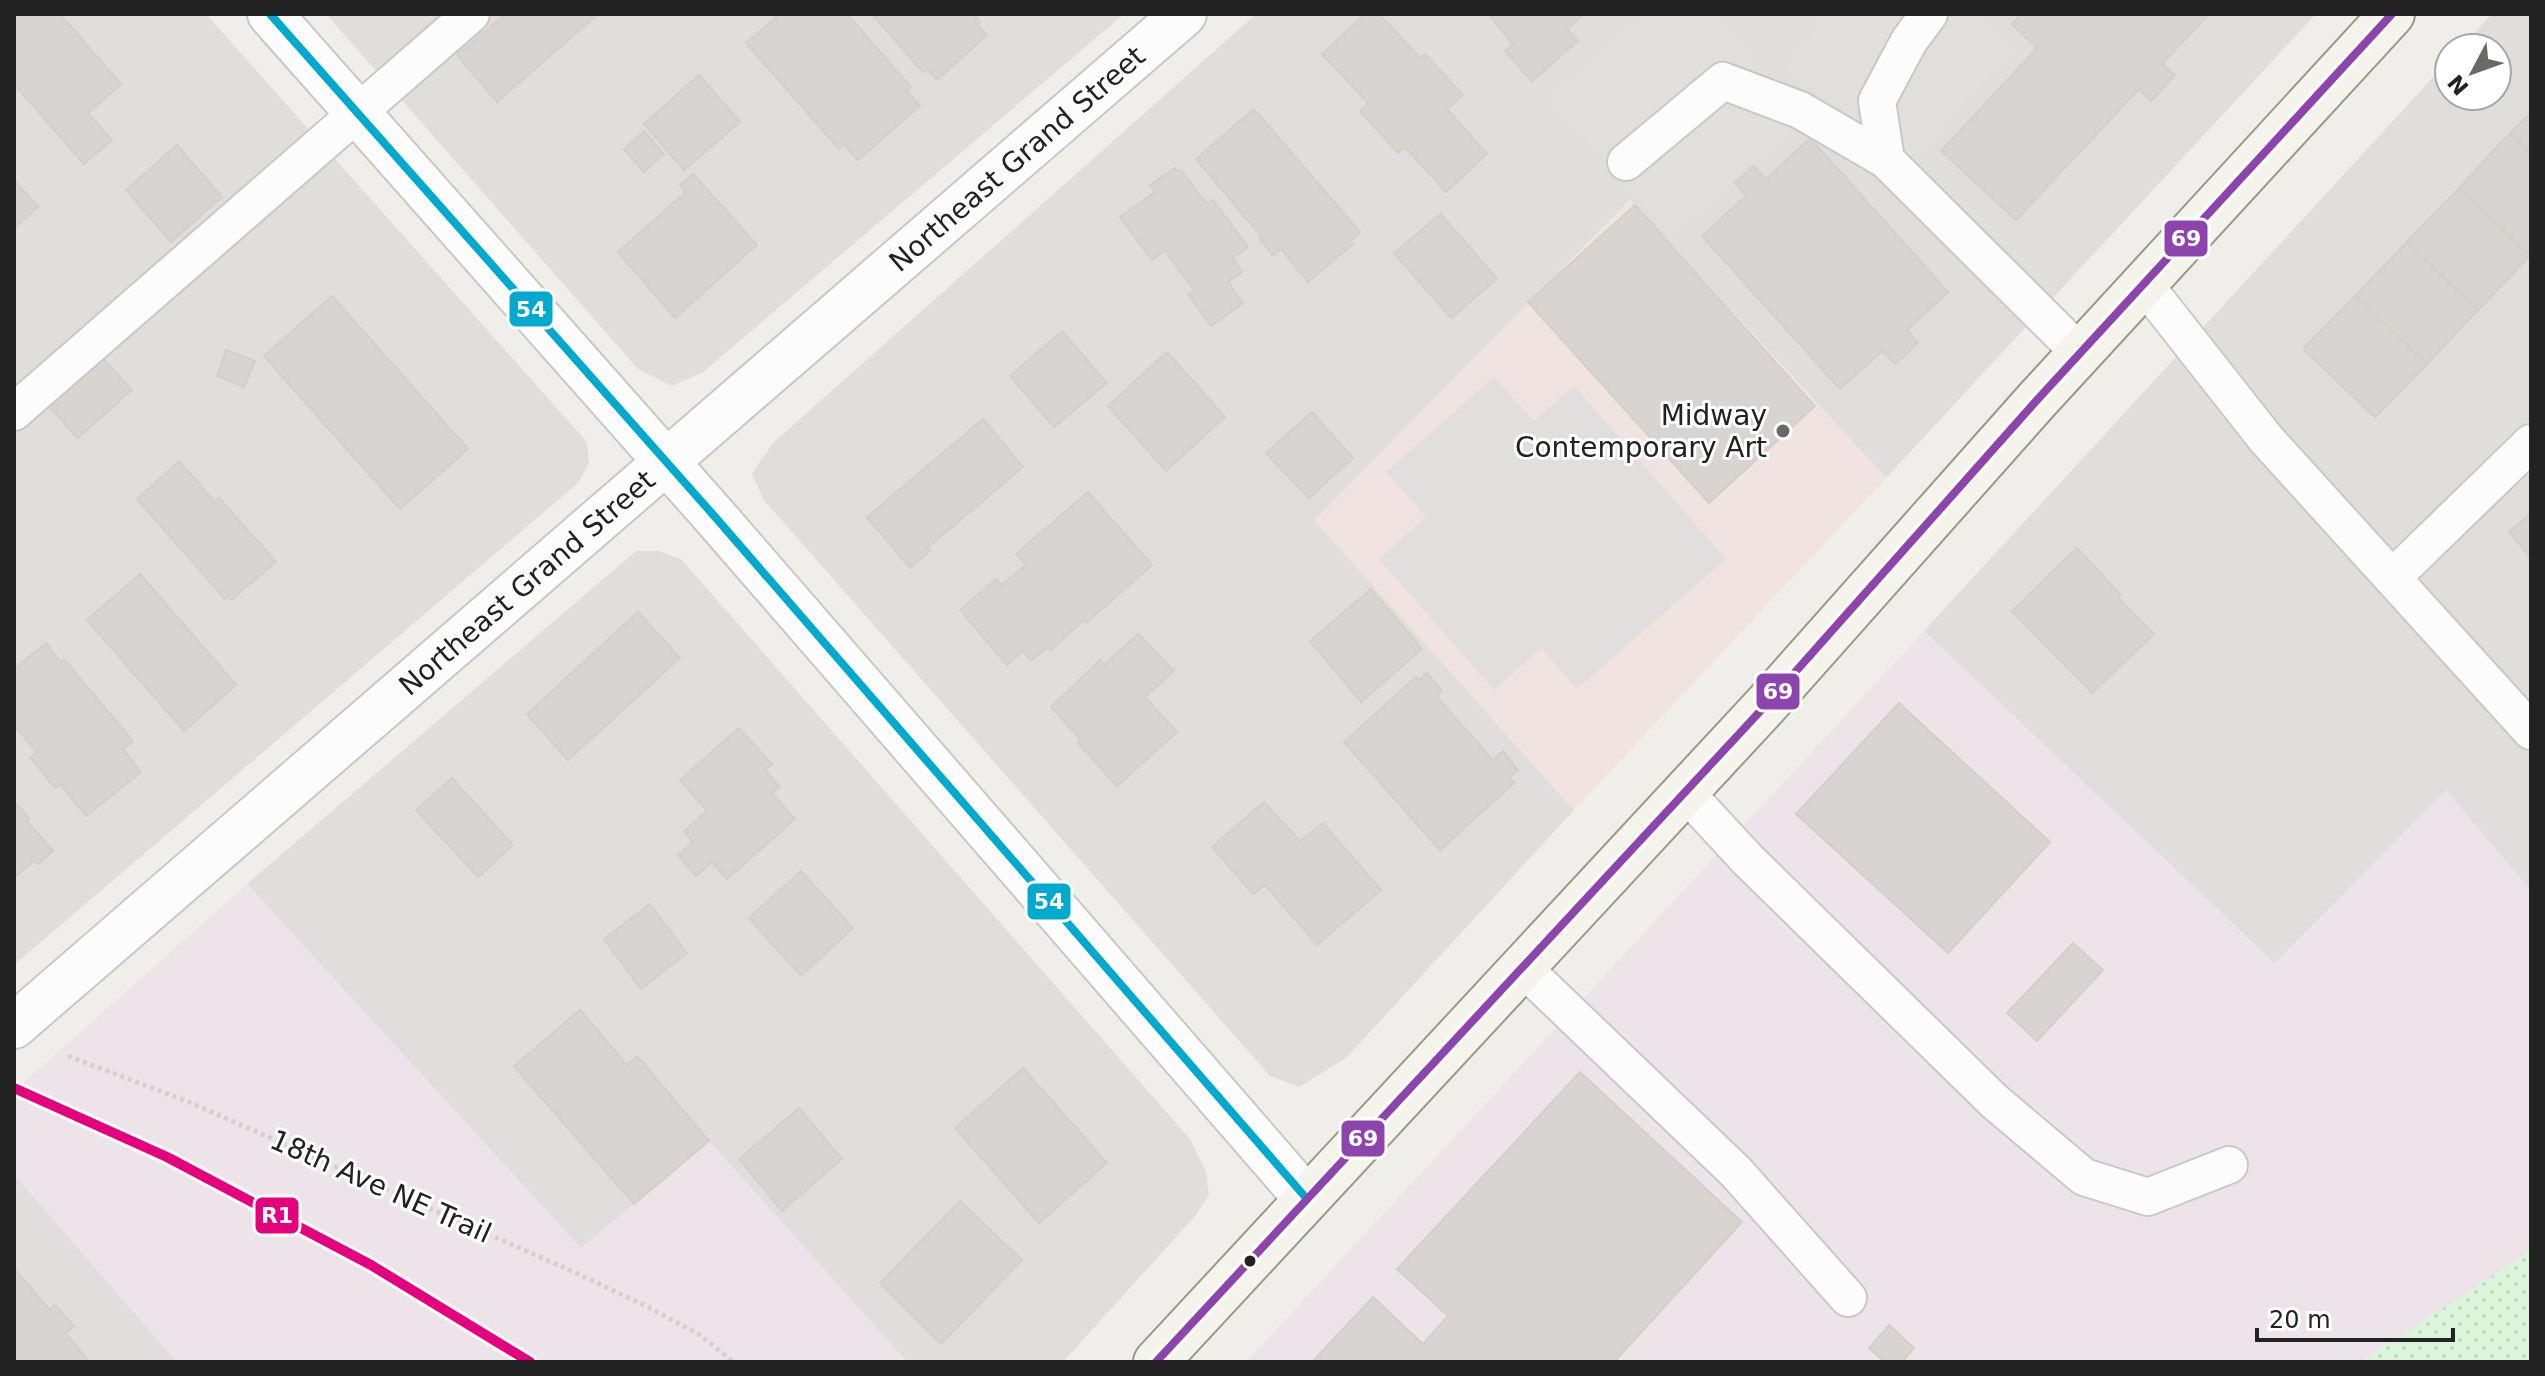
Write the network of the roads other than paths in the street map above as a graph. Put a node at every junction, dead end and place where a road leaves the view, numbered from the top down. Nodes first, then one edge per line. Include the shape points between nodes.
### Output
1 (270, 14) edge
2 (471, 14) edge
3 (1184, 14) edge
4 (1929, 14) edge
5 (2392, 14) edge
6 (357, 114) junction
7 (1886, 160) junction
8 (1626, 162) dead end
9 (2144, 284) junction
10 (2080, 353) junction
11 (14, 412) edge
12 (2531, 443) edge
13 (666, 462) junction
14 (2392, 578) junction
15 (2531, 731) edge
16 (1685, 792) junction
17 (1521, 966) junction
18 (14, 1026) edge
19 (2229, 1165) dead end
20 (1307, 1199) junction
21 (1848, 1298) dead end
22 (1156, 1362) edge

1 - 6 street
2 - 6 lane
3 - 13 street, Northeast Grand Street
4 - 7 lane via 1877,101
5 - 9 street
6 - 11 lane
6 - 13 street
7 - 8 lane via 1800,110 1723,81
7 - 10 lane
9 - 10 street
9 - 14 lane via 2266,439
10 - 16 street
12 - 14 lane
13 - 18 street, Northeast Grand Street
13 - 20 street
14 - 15 lane
16 - 17 street
16 - 19 lane via 1983,1091 2084,1177 2148,1197
17 - 20 street
17 - 21 lane via 1736,1172
20 - 22 street

